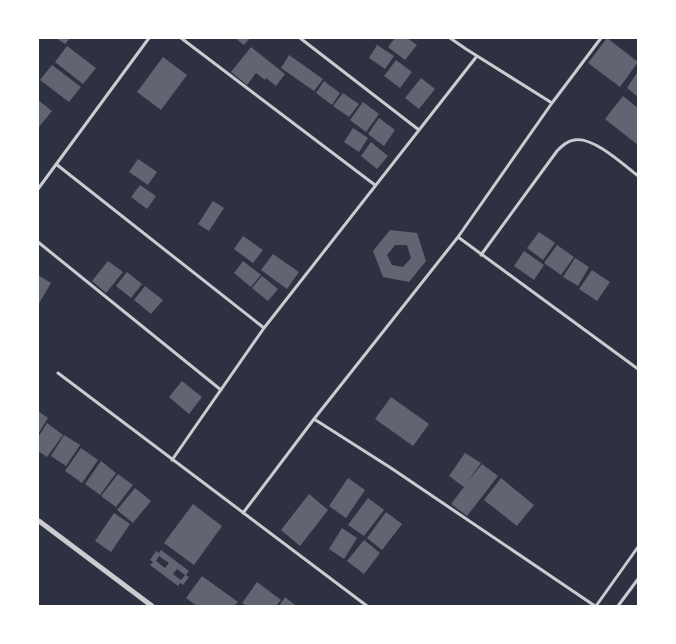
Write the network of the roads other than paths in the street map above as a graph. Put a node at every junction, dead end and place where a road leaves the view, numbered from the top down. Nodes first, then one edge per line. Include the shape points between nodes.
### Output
1 (149, 38) edge
2 (181, 38) edge
3 (300, 38) edge
4 (450, 38) edge
5 (601, 38) edge
6 (477, 56) junction
7 (552, 103) junction
8 (419, 130) junction
9 (56, 164) junction
10 (638, 176) edge
11 (375, 185) junction
12 (38, 189) edge
13 (458, 237) junction
14 (38, 242) edge
15 (481, 254) junction
16 (264, 328) junction
17 (638, 369) edge
18 (58, 373) dead end
19 (221, 390) junction
20 (314, 419) junction
21 (172, 460) junction
22 (243, 513) junction
23 (39, 521) dead end
24 (638, 546) edge
25 (638, 579) edge
26 (152, 606) edge
27 (367, 606) edge
28 (595, 606) edge
29 (618, 606) edge

1 - 9 lane
2 - 11 lane
3 - 8 lane
4 - 6 lane
5 - 7 lane
6 - 7 lane
6 - 8 lane
7 - 13 lane
8 - 11 lane
9 - 12 lane
9 - 16 lane
10 - 15 lane via 592,143 572,140 558,151
11 - 16 lane
13 - 15 lane
13 - 20 lane
14 - 19 lane
15 - 17 lane
16 - 19 lane
18 - 21 lane
19 - 21 lane
20 - 22 lane
20 - 28 lane
21 - 22 lane
22 - 27 lane
23 - 26 street
24 - 28 lane
25 - 29 lane

